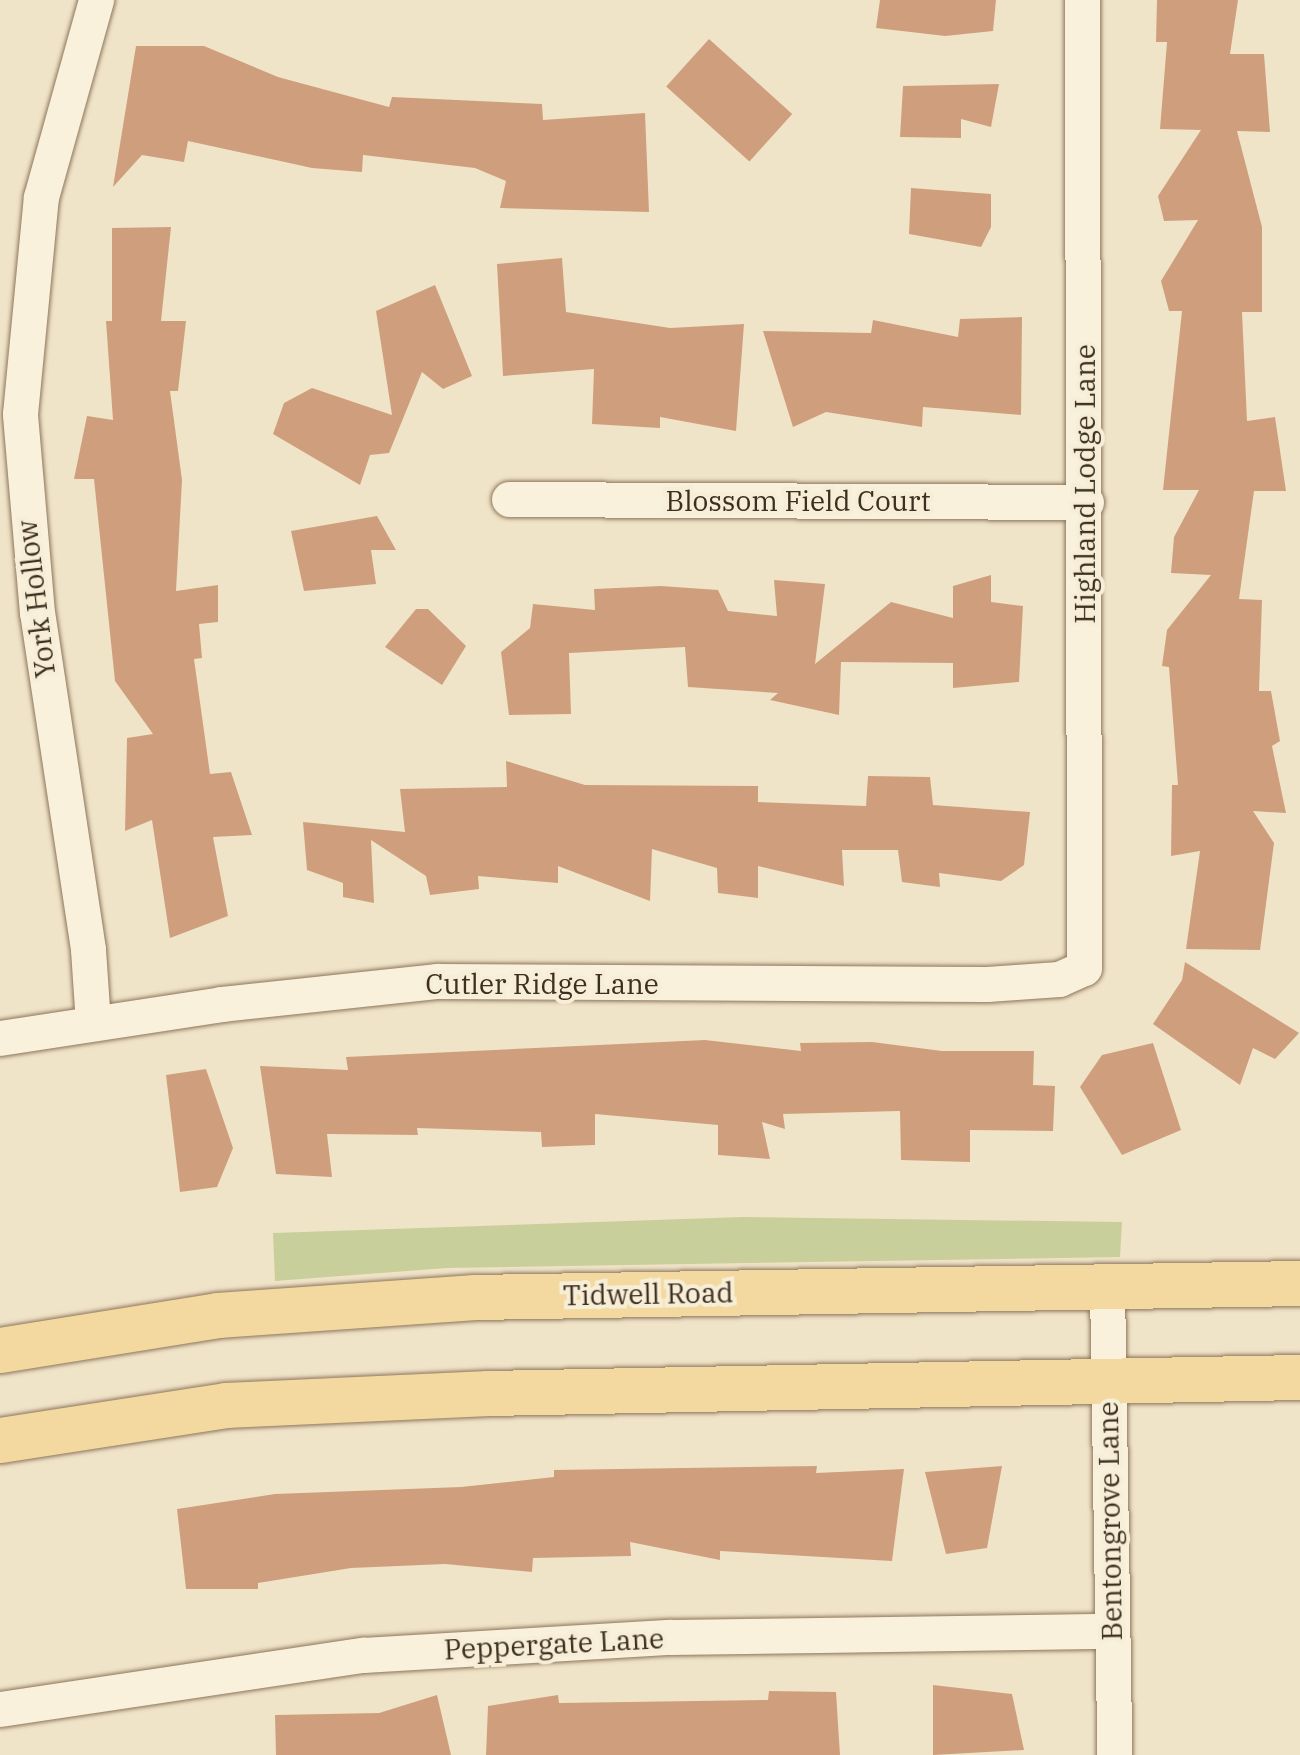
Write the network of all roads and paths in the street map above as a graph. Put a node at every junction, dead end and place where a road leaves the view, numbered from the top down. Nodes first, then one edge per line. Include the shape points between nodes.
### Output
1 (96, 0) edge
2 (1082, 0) edge
3 (509, 499) dead end
4 (1086, 502) junction
5 (1084, 968) joint
6 (92, 1023) junction
7 (0, 1038) edge
8 (1300, 1283) edge
9 (1107, 1286) junction
10 (0, 1350) edge
11 (1300, 1378) edge
12 (1108, 1382) junction
13 (0, 1440) edge
14 (1112, 1631) junction
15 (0, 1708) edge
16 (1114, 1755) edge

1 - 6 street, York Hollow via 41,197 20,414 35,600 88,949
2 - 4 street, Highland Lodge Lane
3 - 4 street, Blossom Field Court
4 - 5 street, Highland Lodge Lane
5 - 6 street, Cutler Ridge Lane via 1059,979 987,984 437,982
6 - 7 street, Cutler Ridge Lane
8 - 9 main road, Tidwell Road
9 - 10 main road, Tidwell Road via 474,1298 218,1316
9 - 12 street, Bentongrove Lane
11 - 12 main road
12 - 13 main road via 488,1392 226,1404
12 - 14 street, Bentongrove Lane
14 - 15 street, Peppergate Lane via 670,1637 363,1655
14 - 16 street, Bentongrove Lane

